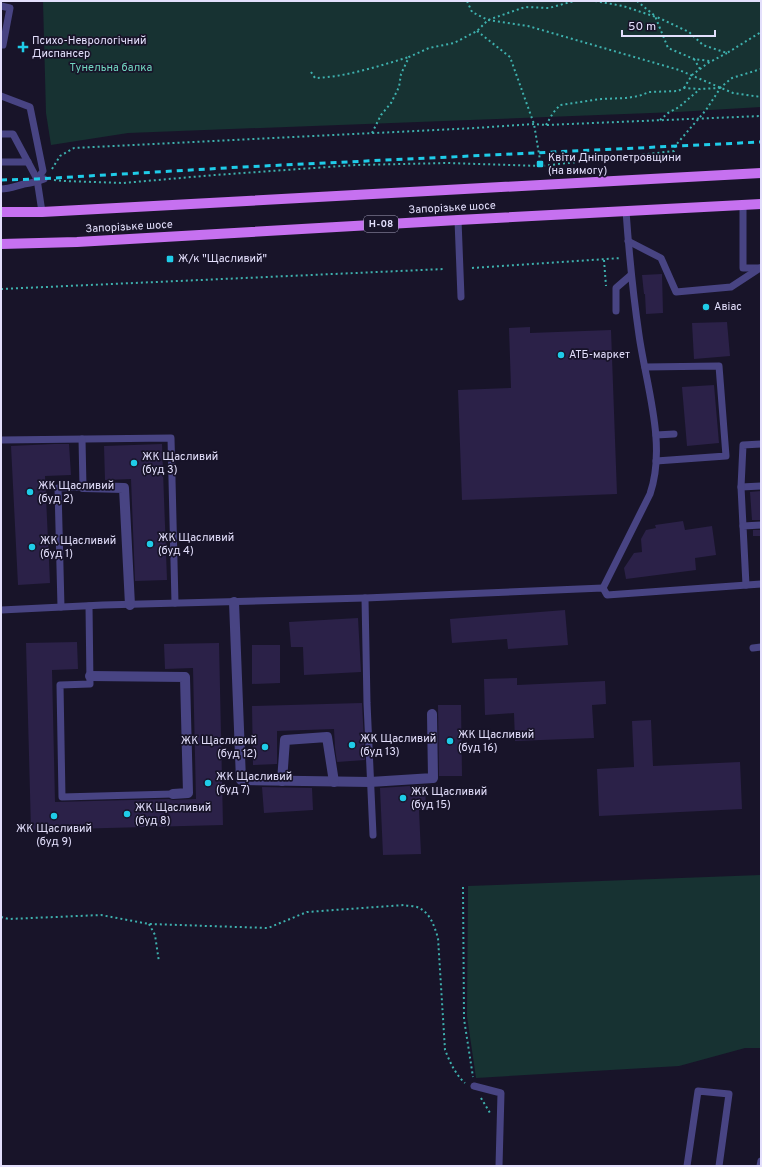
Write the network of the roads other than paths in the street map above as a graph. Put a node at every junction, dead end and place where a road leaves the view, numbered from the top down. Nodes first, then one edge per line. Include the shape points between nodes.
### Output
1 (1, 6) edge
2 (1, 44) edge
3 (1, 96) edge
4 (1, 134) edge
5 (1, 162) edge
6 (28, 162) junction
7 (761, 173) edge
8 (39, 180) junction
9 (1, 189) edge
10 (761, 204) edge
11 (743, 205) junction
12 (626, 211) junction
13 (1, 212) edge
14 (42, 212) junction
15 (458, 220) junction
16 (628, 241) junction
17 (1, 244) edge
18 (760, 268) edge
19 (631, 275) junction
20 (461, 297) dead end
21 (616, 311) dead end
22 (645, 367) junction
23 (674, 434) dead end
24 (656, 435) junction
25 (82, 439) junction
26 (1, 440) edge
27 (761, 444) edge
28 (656, 461) junction
29 (761, 486) edge
30 (83, 487) junction
31 (741, 488) junction
32 (761, 525) edge
33 (743, 526) junction
34 (761, 584) edge
35 (746, 585) junction
36 (602, 588) junction
37 (365, 598) junction
38 (234, 602) junction
39 (175, 604) junction
40 (130, 605) junction
41 (89, 606) junction
42 (61, 607) junction
43 (1, 609) edge
44 (761, 647) edge
45 (753, 648) dead end
46 (90, 676) junction
47 (432, 714) dead end
48 (282, 781) junction
49 (334, 782) junction
50 (370, 782) junction
51 (173, 794) joint
52 (373, 835) dead end
53 (474, 1086) road end
54 (761, 1161) edge
55 (499, 1166) edge
56 (687, 1166) edge
57 (719, 1166) edge
58 (760, 1166) edge

1 - 2 lane via 10,8 3,45
3 - 8 lane via 30,107 43,170
4 - 6 lane via 14,134
5 - 6 lane
6 - 8 lane
7 - 14 main road, Запорізьке шосе
8 - 9 lane
8 - 14 lane
10 - 11 main road, Запорізьке шосе / Н-08
11 - 12 main road, Запорізьке шосе / Н-08
11 - 18 lane via 743,268
12 - 15 main road, Запорізьке шосе / Н-08
12 - 16 lane
13 - 14 main road, Запорізьке шосе
15 - 17 main road, Запорізьке шосе / Н-08
15 - 20 lane
16 - 18 lane via 662,258 676,292 731,287
16 - 19 lane
19 - 21 lane via 616,288
19 - 22 lane
22 - 24 lane
22 - 28 lane via 719,366 726,456
23 - 24 lane
24 - 28 lane
25 - 26 lane
25 - 30 lane
25 - 39 lane via 171,438
27 - 31 lane via 743,445
28 - 36 lane via 650,494
29 - 31 lane
30 - 40 street via 124,488
30 - 42 lane via 58,488
31 - 33 lane
32 - 33 lane
33 - 35 lane
34 - 35 lane
35 - 36 lane via 607,595
36 - 37 lane
37 - 38 lane
37 - 50 lane
38 - 39 lane
38 - 48 street via 241,780
39 - 40 lane
40 - 41 lane
41 - 42 lane
41 - 46 lane
42 - 43 lane
44 - 45 lane
46 - 51 street via 185,677 188,793
46 - 51 lane via 90,684 60,685 62,797
47 - 50 street via 433,778
48 - 49 street
48 - 49 street via 285,740 327,737
49 - 50 street
50 - 52 lane
53 - 55 lane via 501,1094
54 - 58 lane
56 - 57 lane via 698,1091 729,1094

